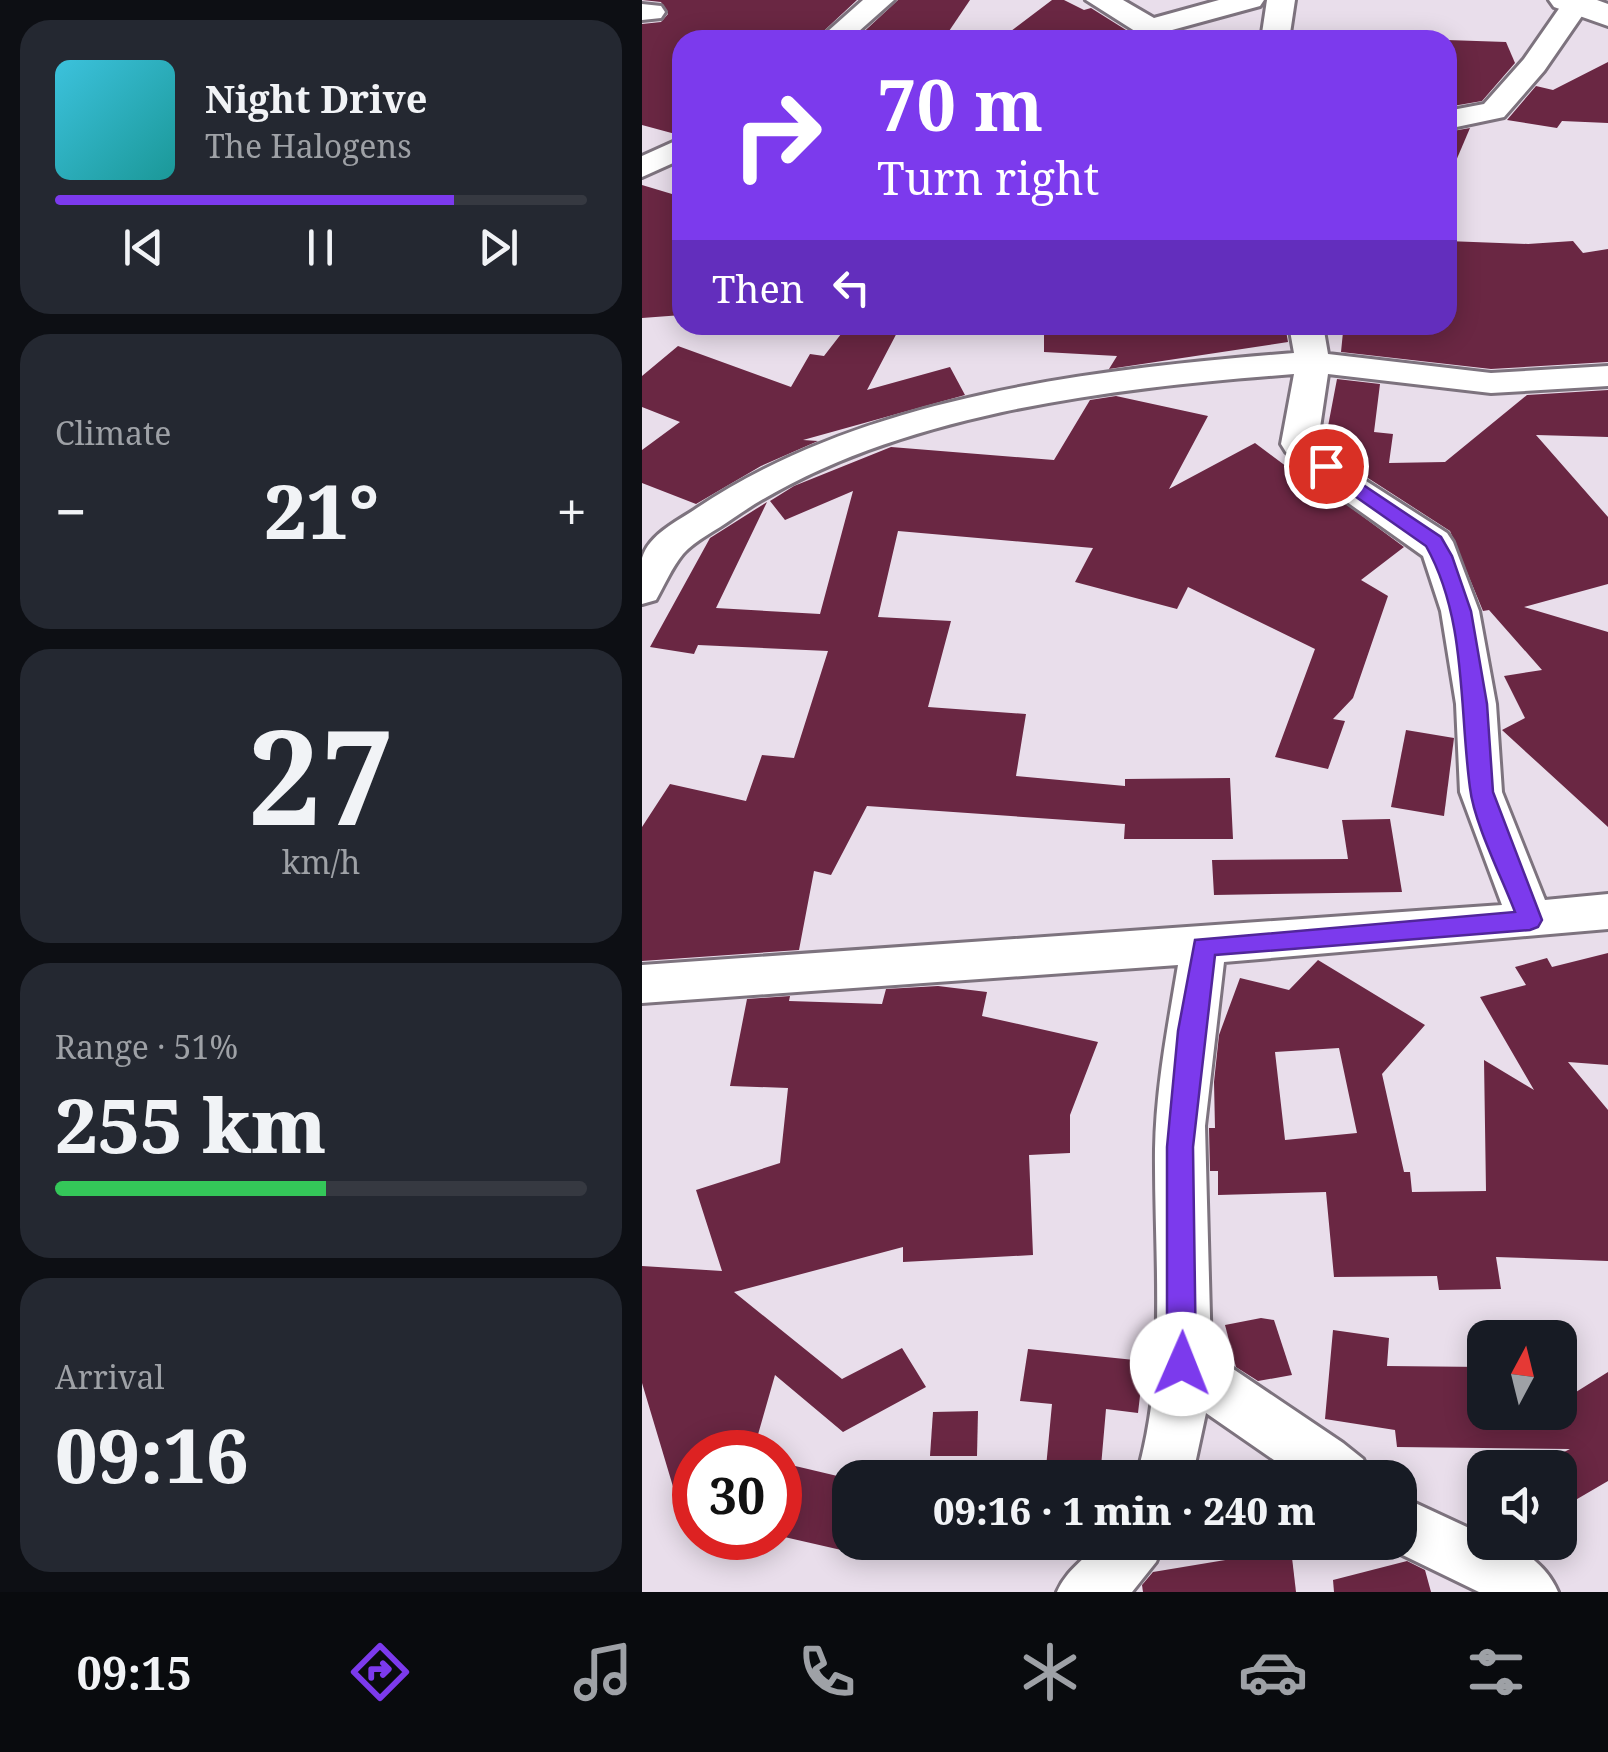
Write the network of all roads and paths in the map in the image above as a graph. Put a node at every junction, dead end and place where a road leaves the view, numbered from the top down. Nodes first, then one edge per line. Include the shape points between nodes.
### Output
1 (880, 0) edge
2 (1100, 0) edge
3 (1250, 0) edge
4 (1281, 0) edge
5 (1573, 2) edge
6 (1608, 16) edge
7 (844, 30) edge
8 (1153, 30) edge
9 (1171, 30) edge
10 (1277, 30) edge
11 (1457, 121) edge
12 (672, 152) edge
13 (642, 168) edge
14 (1309, 343) edge
15 (1608, 376) edge
16 (642, 591) edge
17 (1608, 911) edge
18 (1530, 920) junction
19 (1204, 947) junction
20 (642, 984) edge
21 (1182, 1364) junction
22 (1168, 1460) edge
23 (1323, 1460) edge
24 (1417, 1532) edge
25 (1121, 1560) edge
26 (1086, 1592) edge
27 (1529, 1592) edge

1 - 7 street
2 - 8 street
3 - 9 street
4 - 10 street
5 - 6 street
5 - 11 street via 1534,65 1494,111
12 - 13 street
14 - 15 street via 1491,384
14 - 16 street via 1007,399 872,438 758,484 669,545
14 - 18 street via 1299,444 1434,542 1442,556 1460,611 1476,704 1481,792
17 - 18 street
18 - 19 street
19 - 20 street
19 - 21 street via 1180,1147
21 - 22 street
21 - 23 street
24 - 27 street
25 - 26 street

